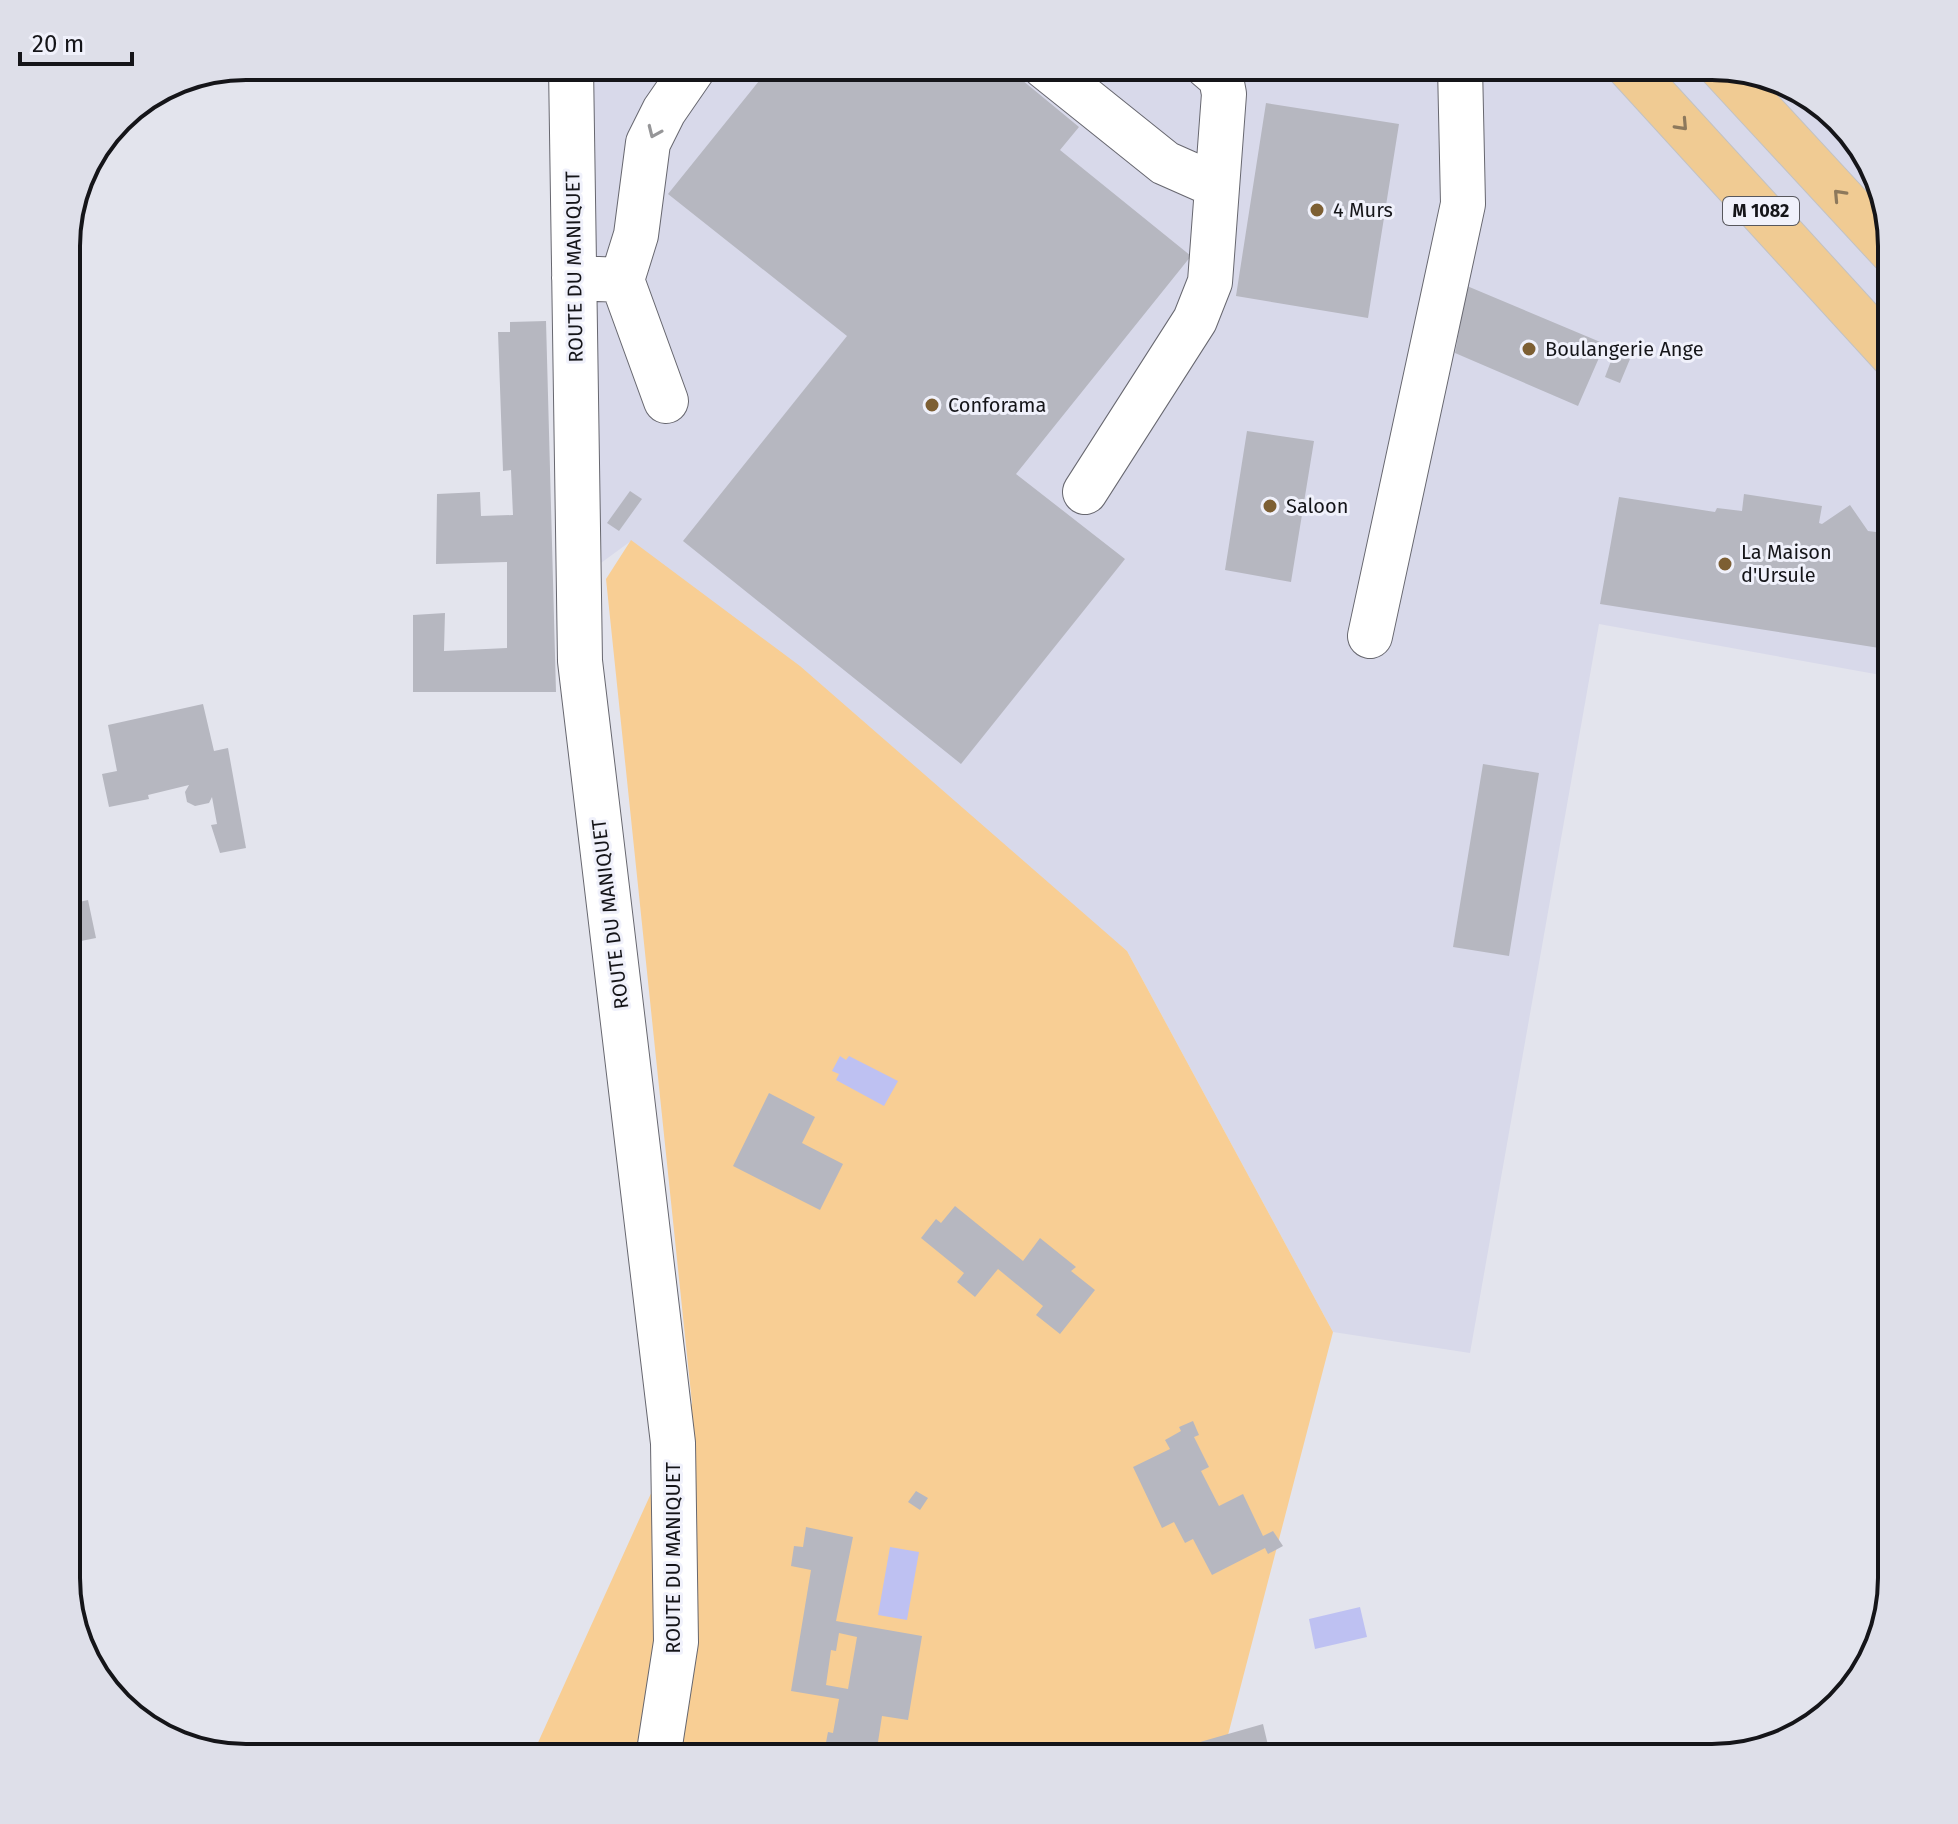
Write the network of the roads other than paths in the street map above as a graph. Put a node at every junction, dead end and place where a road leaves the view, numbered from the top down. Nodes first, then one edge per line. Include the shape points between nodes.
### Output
1 (571, 80) edge
2 (685, 80) edge
3 (1061, 80) edge
4 (1221, 80) edge
5 (1460, 80) edge
6 (1641, 80) edge
7 (1745, 86) edge
8 (1217, 186) junction
9 (1878, 236) edge
10 (574, 278) junction
11 (622, 280) junction
12 (1878, 340) edge
13 (666, 401) dead end
14 (1085, 492) dead end
15 (1370, 636) dead end
16 (660, 1744) edge

1 - 10 street, ROUTE DU MANIQUET
2 -> 11 street via 648,143 636,235
3 - 8 street via 1165,163
4 - 8 street
5 - 15 street via 1463,204
6 -> 12 main road, M 1082
9 -> 7 main road
8 - 14 street via 1210,282 1195,320
10 - 11 street
10 - 16 street, ROUTE DU MANIQUET via 580,661 673,1443 676,1642
11 - 13 street

